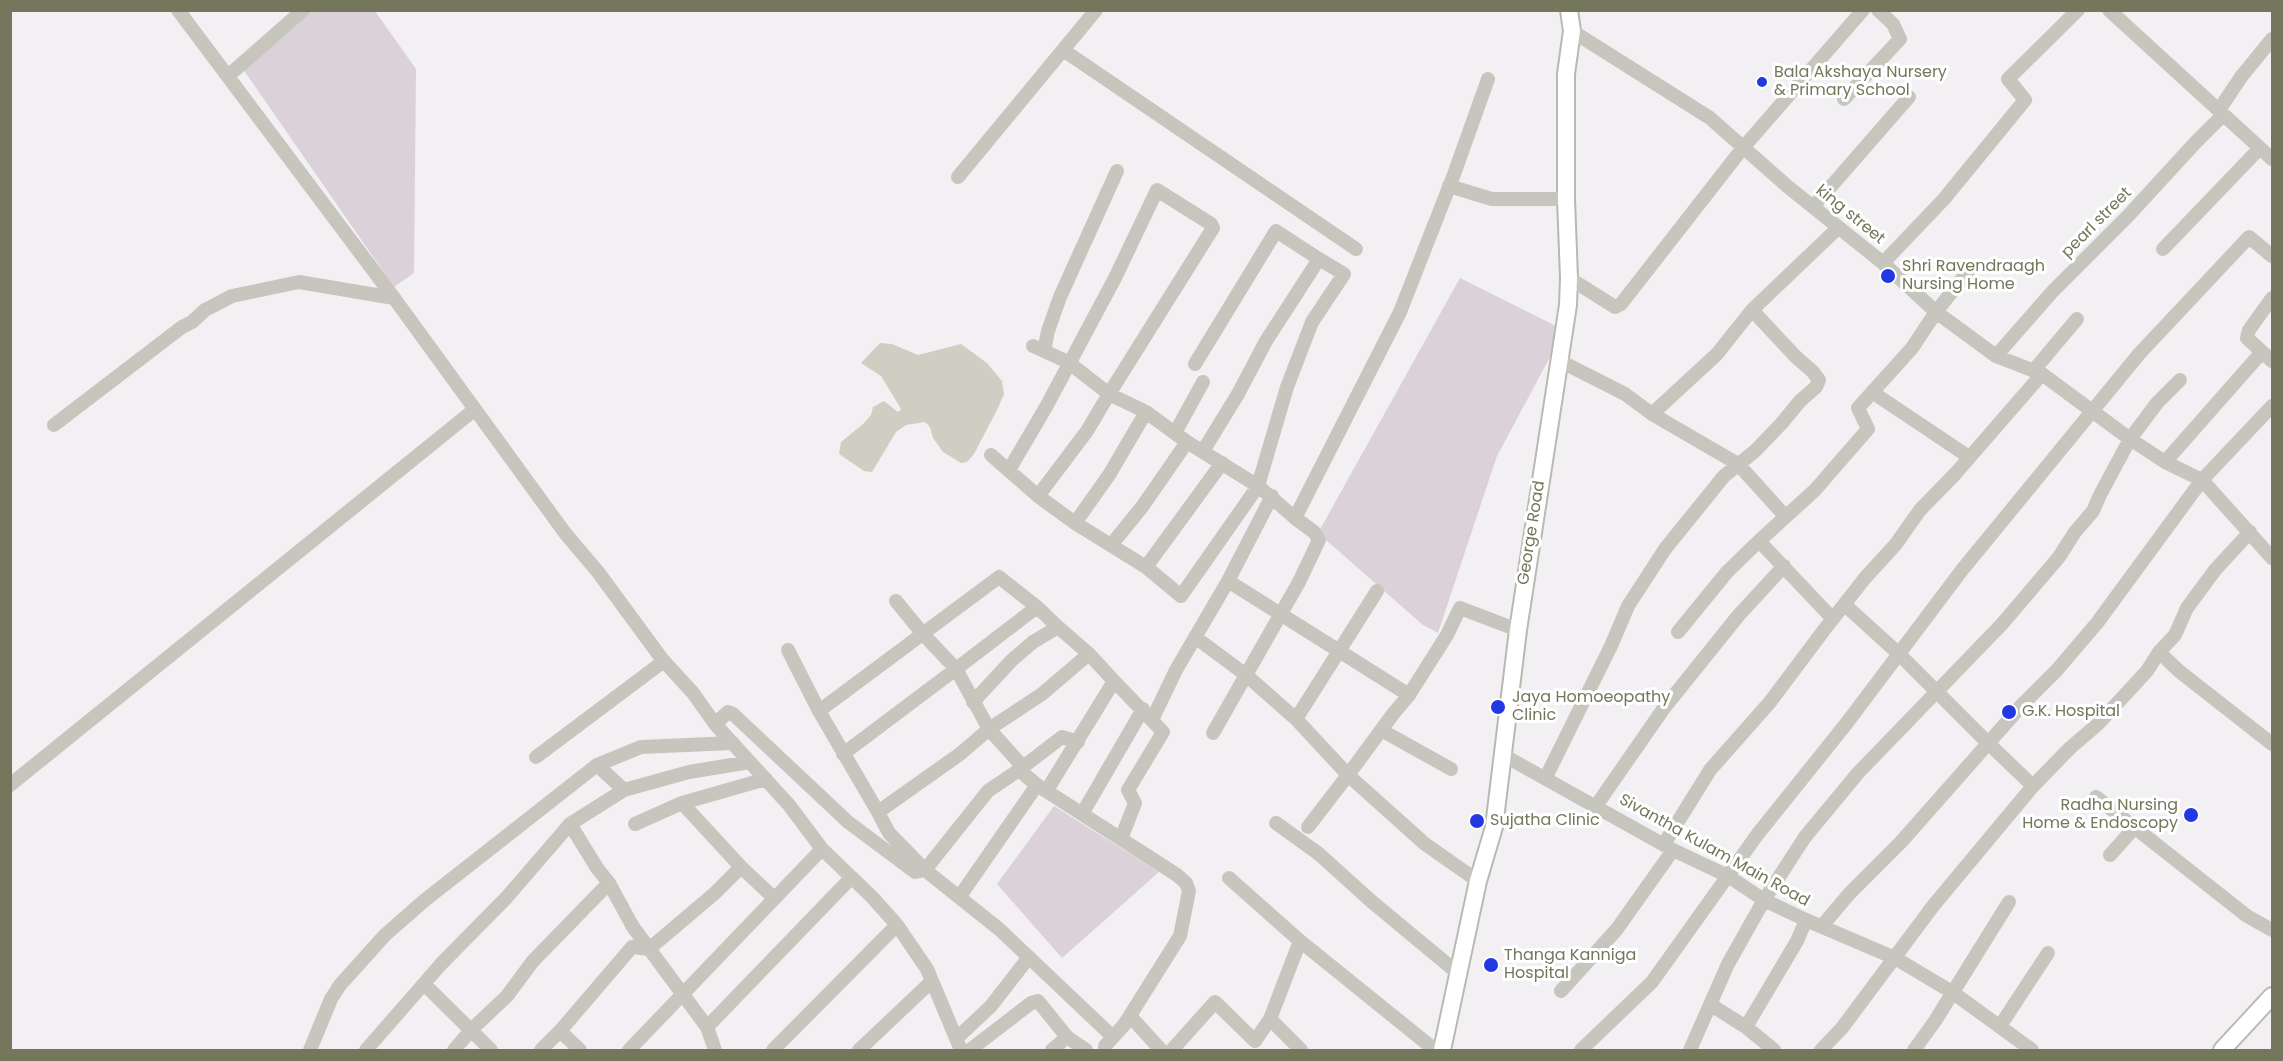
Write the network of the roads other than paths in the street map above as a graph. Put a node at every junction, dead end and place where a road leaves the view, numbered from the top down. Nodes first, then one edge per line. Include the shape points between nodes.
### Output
1 (178, 10) edge
2 (303, 10) edge
3 (1096, 10) edge
4 (1863, 10) edge
5 (1878, 10) edge
6 (2078, 10) edge
7 (2109, 10) edge
8 (1570, 11) edge
9 (1572, 31) junction
10 (2272, 39) edge
11 (1063, 50) junction
12 (228, 76) junction
13 (1488, 78) dead end
14 (1909, 97) dead end
15 (1844, 99) dead end
16 (2221, 113) junction
17 (2260, 148) junction
18 (1742, 149) junction
19 (2272, 159) edge
20 (1117, 171) dead end
21 (958, 177) dead end
22 (1449, 186) junction
23 (1566, 199) junction
24 (1813, 207) junction
25 (1839, 228) junction
26 (1356, 249) dead end
27 (2163, 249) dead end
28 (2272, 256) edge
29 (1319, 259) junction
30 (1883, 263) junction
31 (1970, 270) dead end
32 (1569, 278) junction
33 (394, 298) junction
34 (2272, 298) edge
35 (1752, 310) junction
36 (1936, 312) junction
37 (2077, 319) dead end
38 (1996, 356) junction
39 (2267, 356) edge
40 (1560, 361) junction
41 (1068, 362) junction
42 (1195, 364) dead end
43 (2038, 372) junction
44 (2180, 380) dead end
45 (1203, 382) dead end
46 (1872, 392) junction
47 (1109, 394) junction
48 (2272, 406) edge
49 (474, 410) junction
50 (2093, 410) junction
51 (1146, 412) junction
52 (1652, 414) junction
53 (54, 425) dead end
54 (1175, 433) junction
55 (2130, 439) junction
56 (1186, 442) junction
57 (1203, 451) junction
58 (991, 455) dead end
59 (1969, 457) junction
60 (2165, 462) junction
61 (1222, 463) junction
62 (1738, 464) junction
63 (1010, 470) junction
64 (2202, 480) junction
65 (1258, 486) junction
66 (1038, 496) junction
67 (1272, 496) junction
68 (1785, 516) junction
69 (1295, 518) junction
70 (1075, 523) junction
71 (2250, 532) junction
72 (1759, 541) junction
73 (1111, 545) junction
74 (2272, 558) edge
75 (1784, 566) junction
76 (1146, 567) junction
77 (1228, 581) junction
78 (1377, 591) dead end
79 (896, 601) dead end
80 (1845, 605) junction
81 (1037, 607) junction
82 (1280, 615) junction
83 (1833, 619) junction
84 (1058, 627) junction
85 (1518, 630) junction
86 (1678, 632) dead end
87 (923, 634) junction
88 (1195, 637) junction
89 (788, 650) dead end
90 (1339, 652) junction
91 (2159, 652) junction
92 (1089, 654) junction
93 (1899, 654) junction
94 (664, 661) junction
95 (956, 669) junction
96 (1246, 675) junction
97 (1114, 681) junction
98 (1936, 691) junction
99 (1409, 696) junction
100 (973, 702) junction
101 (1143, 709) junction
102 (819, 711) junction
103 (1296, 719) junction
104 (1152, 720) junction
105 (715, 724) junction
106 (989, 729) junction
107 (1381, 730) junction
108 (1213, 733) dead end
109 (1078, 742) junction
110 (732, 743) junction
111 (1989, 744) junction
112 (2272, 744) edge
113 (843, 754) junction
114 (1503, 755) junction
115 (537, 757) dead end
116 (750, 762) junction
117 (597, 765) junction
118 (1021, 769) junction
119 (1451, 769) dead end
120 (1348, 775) junction
121 (1546, 777) junction
122 (766, 779) junction
123 (10, 785) edge
124 (2033, 786) junction
125 (1042, 787) junction
126 (624, 790) junction
127 (2096, 797) dead end
128 (682, 803) junction
129 (1596, 806) junction
130 (878, 812) junction
131 (1082, 814) junction
132 (1275, 823) dead end
133 (570, 824) junction
134 (635, 824) dead end
135 (1308, 826) dead end
136 (2135, 827) junction
137 (1120, 839) junction
138 (1668, 847) junction
139 (822, 849) junction
140 (2110, 855) dead end
141 (741, 867) junction
142 (925, 870) junction
143 (1728, 876) junction
144 (851, 878) junction
145 (1229, 878) dead end
146 (1478, 881) junction
147 (609, 883) junction
148 (960, 896) junction
149 (774, 898) junction
150 (1764, 900) junction
151 (2009, 902) dead end
152 (1806, 920) junction
153 (897, 925) junction
154 (1822, 926) junction
155 (2272, 930) edge
156 (1300, 941) junction
157 (649, 949) junction
158 (2048, 953) dead end
159 (1029, 957) junction
160 (1895, 958) junction
161 (1459, 974) junction
162 (932, 981) junction
163 (424, 984) junction
164 (1560, 991) dead end
165 (1952, 992) junction
166 (683, 996) junction
167 (2272, 996) edge
168 (1711, 1005) junction
169 (991, 1006) junction
170 (1130, 1016) junction
171 (1269, 1019) junction
172 (1007, 1022) junction
173 (2000, 1026) junction
174 (706, 1027) junction
175 (1746, 1028) junction
176 (472, 1029) junction
177 (560, 1031) junction
178 (1067, 1037) junction
179 (1113, 1037) junction
180 (959, 1044) edge
181 (1250, 1046) edge
182 (310, 1050) edge
183 (366, 1050) edge
184 (453, 1050) edge
185 (491, 1050) edge
186 (540, 1050) edge
187 (580, 1050) edge
188 (629, 1050) edge
189 (714, 1050) edge
190 (773, 1050) edge
191 (860, 1050) edge
192 (970, 1050) edge
193 (1052, 1050) edge
194 (1086, 1050) edge
195 (1104, 1050) edge
196 (1161, 1050) edge
197 (1172, 1050) edge
198 (1301, 1050) edge
199 (1435, 1050) edge
200 (1443, 1050) edge
201 (1581, 1050) edge
202 (1690, 1050) edge
203 (1774, 1050) edge
204 (1821, 1050) edge
205 (1914, 1050) edge
206 (2032, 1050) edge
207 (2222, 1050) edge

1 - 12 street
2 - 12 street
3 - 11 street
4 - 18 street
5 - 15 street via 1893,24 1900,39
6 - 30 street via 2008,79 2025,100 1944,199
7 - 16 street
8 - 9 main road, George Road
9 - 18 street, king street via 1710,118
9 - 23 main road, George Road via 1566,74
10 - 16 street, pearl street via 2241,77
11 - 21 street
11 - 26 street
12 - 33 street
13 - 22 street
14 - 24 street
16 - 17 street
16 - 38 street, pearl street
17 - 19 street
17 - 27 street
18 - 24 street, king street
18 - 32 street via 1621,304 1615,307
20 - 41 street via 1038,349
22 - 23 street via 1492,199
22 - 69 street via 1400,312
23 - 32 main road, George Road
24 - 25 street, king street
25 - 30 street, king street
25 - 35 street
28 - 50 street via 2249,237 2139,354
29 - 42 street via 1276,231
29 - 57 street
29 - 65 street via 1344,274 1312,322 1287,387
30 - 36 street, king street
31 - 36 street
32 - 40 main road, George Road
33 - 49 street
33 - 53 street via 299,282 232,296 205,310
34 - 39 street via 2248,330 2247,338
35 - 52 street via 1718,354
35 - 62 street via 1819,380 1782,424
36 - 38 street, king street
36 - 46 street via 1912,348
37 - 43 street
38 - 43 street, king street
39 - 60 street
40 - 52 street via 1625,394
40 - 85 main road, George Road
41 - 47 street
41 - 47 street via 1115,278 1157,190 1211,225 1213,228
41 - 63 street
43 - 50 street, king street
43 - 59 street
44 - 55 street
45 - 54 street
46 - 59 street
46 - 68 street via 1858,408 1868,429 1815,490
47 - 51 street
47 - 66 street via 1087,431
48 - 64 street
49 - 94 street
49 - 123 street
50 - 55 street, king street
50 - 93 street
51 - 54 street
51 - 70 street
52 - 62 street
54 - 56 street
55 - 60 street, king street
55 - 98 street via 2093,511 2059,557 2002,624
56 - 57 street
56 - 73 street
57 - 61 street
58 - 63 street
59 - 80 street via 1920,510
60 - 64 street, king street
61 - 65 street
61 - 76 street
62 - 68 street
62 - 121 street via 1665,549 1628,606
63 - 66 street
64 - 71 street, king street
64 - 111 street via 2097,623
65 - 67 street
65 - 76 street via 1181,596
66 - 70 street
67 - 69 street
67 - 77 street
68 - 72 street
69 - 82 street via 1319,540
70 - 73 street
71 - 74 street, king street
71 - 91 street via 2215,570 2187,608 2175,635
72 - 75 street
72 - 86 street via 1727,572
73 - 76 street
75 - 83 street
75 - 129 street via 1664,708
77 - 82 street
77 - 88 street
78 - 90 street
79 - 87 street
80 - 83 street
80 - 93 street
81 - 84 street
81 - 87 street via 999,577
81 - 95 street
82 - 90 street
82 - 96 street
83 - 138 street via 1770,702 1710,770
84 - 92 street
84 - 100 street via 1012,660
85 - 99 street via 1460,608
85 - 114 main road, George Road
87 - 95 street
87 - 102 street
88 - 96 street
88 - 104 street
89 - 102 street
90 - 99 street
90 - 103 street
91 - 112 street
91 - 124 street via 2147,671 2098,724
92 - 97 street
92 - 106 street via 1042,694
93 - 98 street
93 - 143 street
94 - 105 street
94 - 115 street
95 - 100 street
95 - 113 street
96 - 103 street
96 - 108 street
97 - 101 street
97 - 109 street
98 - 111 street
98 - 150 street via 1829,806
99 - 107 street
100 - 106 street
101 - 104 street
101 - 131 street
102 - 113 street
103 - 120 street
104 - 137 street via 1164,732 1128,790 1136,803
105 - 110 street
105 - 142 street via 728,712 733,714 848,822 915,872
106 - 118 street
106 - 130 street
107 - 119 street
107 - 120 street
109 - 118 street via 1062,737
109 - 125 street
110 - 116 street
110 - 117 street via 641,747
111 - 124 street
111 - 154 street
113 - 130 street
114 - 121 street, Sivantha Kulam Main Road
114 - 146 main road, George Road via 1494,827
116 - 122 street
116 - 126 street via 689,772
117 - 126 street
117 - 182 street via 384,935 336,992
118 - 125 street
118 - 142 street via 988,791
120 - 135 street
120 - 146 street via 1425,844
121 - 129 street, Sivantha Kulam Main Road
122 - 128 street
122 - 139 street
124 - 160 street
125 - 131 street
125 - 148 street
126 - 133 street
127 - 136 street
128 - 134 street
128 - 141 street
129 - 138 street, Sivantha Kulam Main Road
130 - 142 street via 889,833
131 - 137 street
132 - 161 street via 1319,854
133 - 147 street
133 - 163 street
136 - 140 street
136 - 155 street via 2247,916
137 - 170 street via 1177,875 1189,891 1180,936
138 - 143 street, Sivantha Kulam Main Road
138 - 164 street via 1617,929
139 - 144 street
139 - 149 street
141 - 149 street
141 - 157 street
142 - 148 street
143 - 150 street, Sivantha Kulam Main Road
143 - 201 street via 1652,982
144 - 153 street
144 - 174 street
145 - 156 street
146 - 161 main road, George Road
147 - 157 street
147 - 176 street
148 - 159 street
149 - 166 street
150 - 152 street, Sivantha Kulam Main Road
150 - 168 street via 1728,964
151 - 165 street
152 - 154 street, Sivantha Kulam Main Road
152 - 175 street
153 - 162 street
153 - 190 street
154 - 160 street, Sivantha Kulam Main Road
156 - 171 street
156 - 199 street
157 - 166 street
157 - 177 street via 632,947
158 - 173 street
159 - 169 street
159 - 179 street
160 - 165 street, Sivantha Kulam Main Road
160 - 204 street
161 - 200 main road, George Road
162 - 180 street
162 - 191 street
163 - 176 street
163 - 183 street
165 - 173 street, Sivantha Kulam Main Road
165 - 205 street
166 - 174 street
166 - 188 street
167 - 207 main road
168 - 175 street
168 - 202 street
169 - 172 street
169 - 180 street
170 - 179 street
170 - 196 street
171 - 181 street
171 - 198 street
172 - 178 street via 1038,1001
172 - 192 street
173 - 206 street, Sivantha Kulam Main Road
174 - 189 street
175 - 203 street
176 - 184 street
176 - 185 street
177 - 186 street
177 - 187 street
178 - 193 street
178 - 194 street
179 - 195 street
181 - 197 street via 1215,1002

